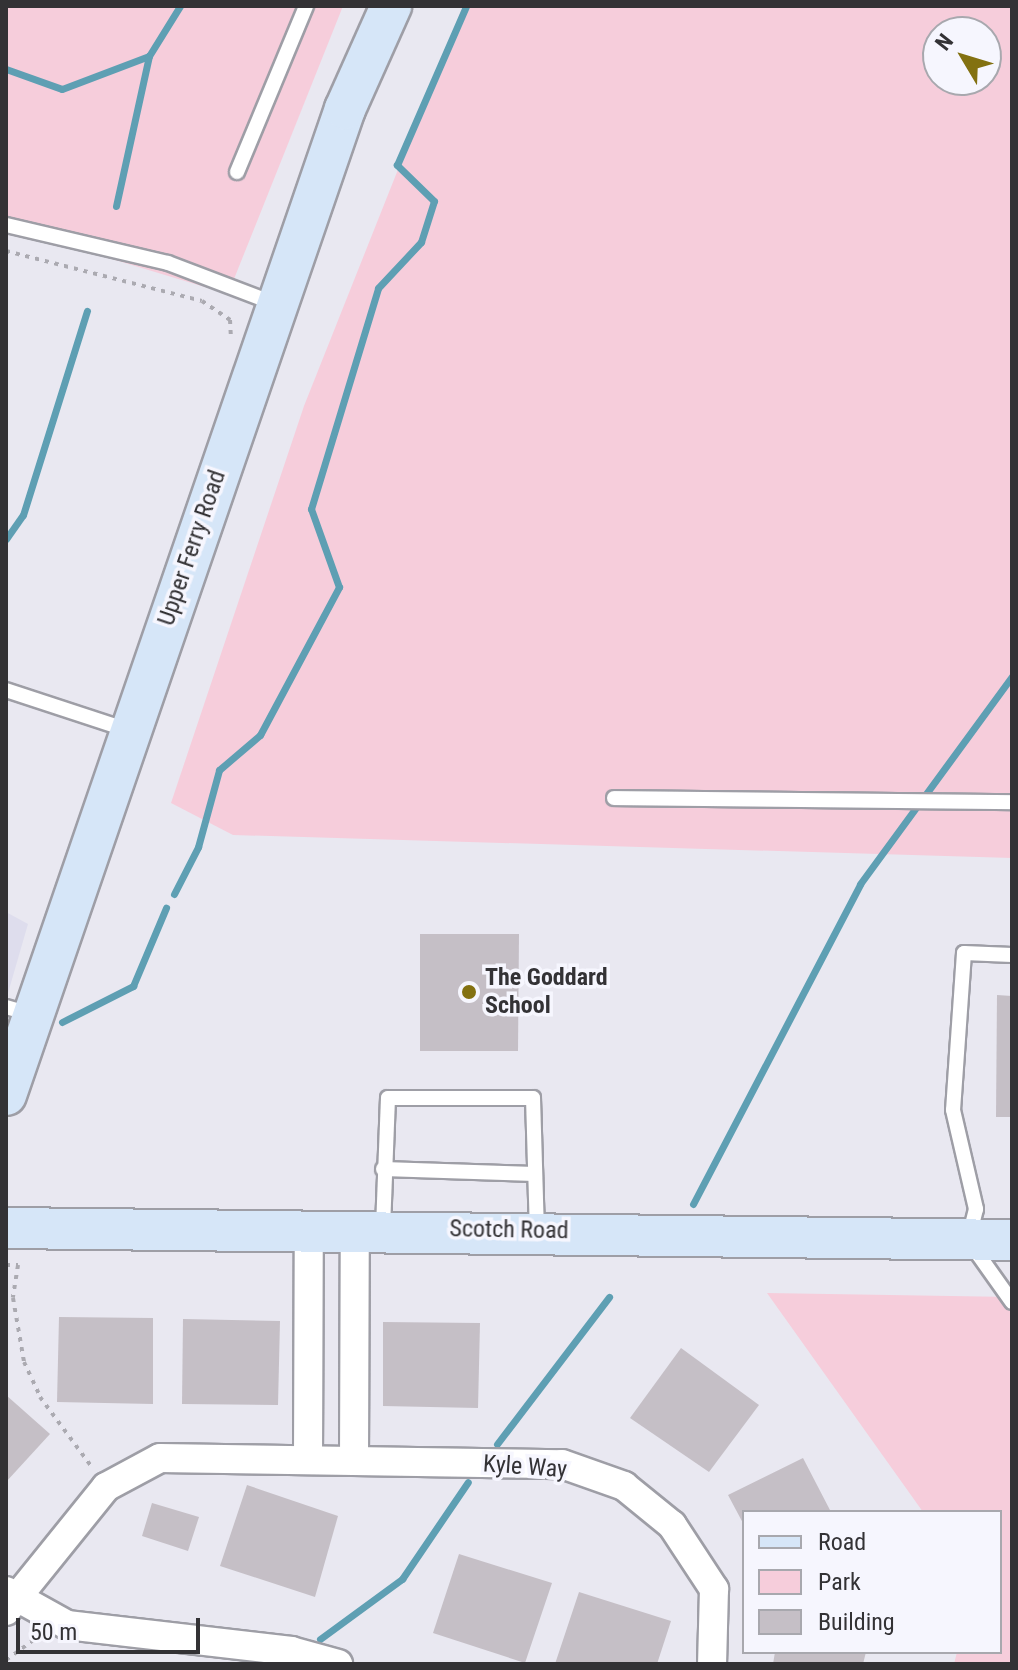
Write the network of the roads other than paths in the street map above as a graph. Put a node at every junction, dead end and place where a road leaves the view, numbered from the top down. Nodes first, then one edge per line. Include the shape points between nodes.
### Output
1 (306, 6) edge
2 (391, 6) edge
3 (237, 172) dead end
4 (6, 225) edge
5 (276, 305) junction
6 (6, 690) edge
7 (128, 730) junction
8 (614, 798) dead end
9 (1012, 802) edge
10 (1012, 955) edge
11 (18, 1010) edge
12 (6, 1095) edge
13 (383, 1169) junction
14 (535, 1174) junction
15 (6, 1228) edge
16 (369, 1228) junction
17 (309, 1229) junction
18 (537, 1230) junction
19 (968, 1240) junction
20 (1012, 1240) edge
21 (1012, 1302) edge
22 (308, 1460) junction
23 (354, 1461) junction
24 (9, 1601) edge
25 (338, 1664) edge
26 (712, 1664) edge

1 - 3 lane
2 - 5 main road, Upper Ferry Road via 345,109
4 - 5 lane via 155,259
5 - 7 main road, Upper Ferry Road
6 - 7 lane
7 - 11 main road, Upper Ferry Road
8 - 9 lane
10 - 19 lane via 964,953 953,1110 976,1209
11 - 12 main road, Upper Ferry Road
13 - 14 lane
13 - 14 lane via 388,1098 533,1098
13 - 16 lane
14 - 18 lane
15 - 17 main road, Scotch Road
16 - 17 main road, Scotch Road
16 - 18 main road, Scotch Road
16 - 23 street
17 - 22 street
18 - 19 main road, Scotch Road
19 - 20 main road, Scotch Road
19 - 21 lane
22 - 23 street, Kyle Way
22 - 24 street, Kyle Way via 160,1458 106,1487
23 - 26 street, Kyle Way via 562,1464 624,1486 672,1525 714,1589
24 - 25 street, Kyle Way via 107,1631 291,1651

